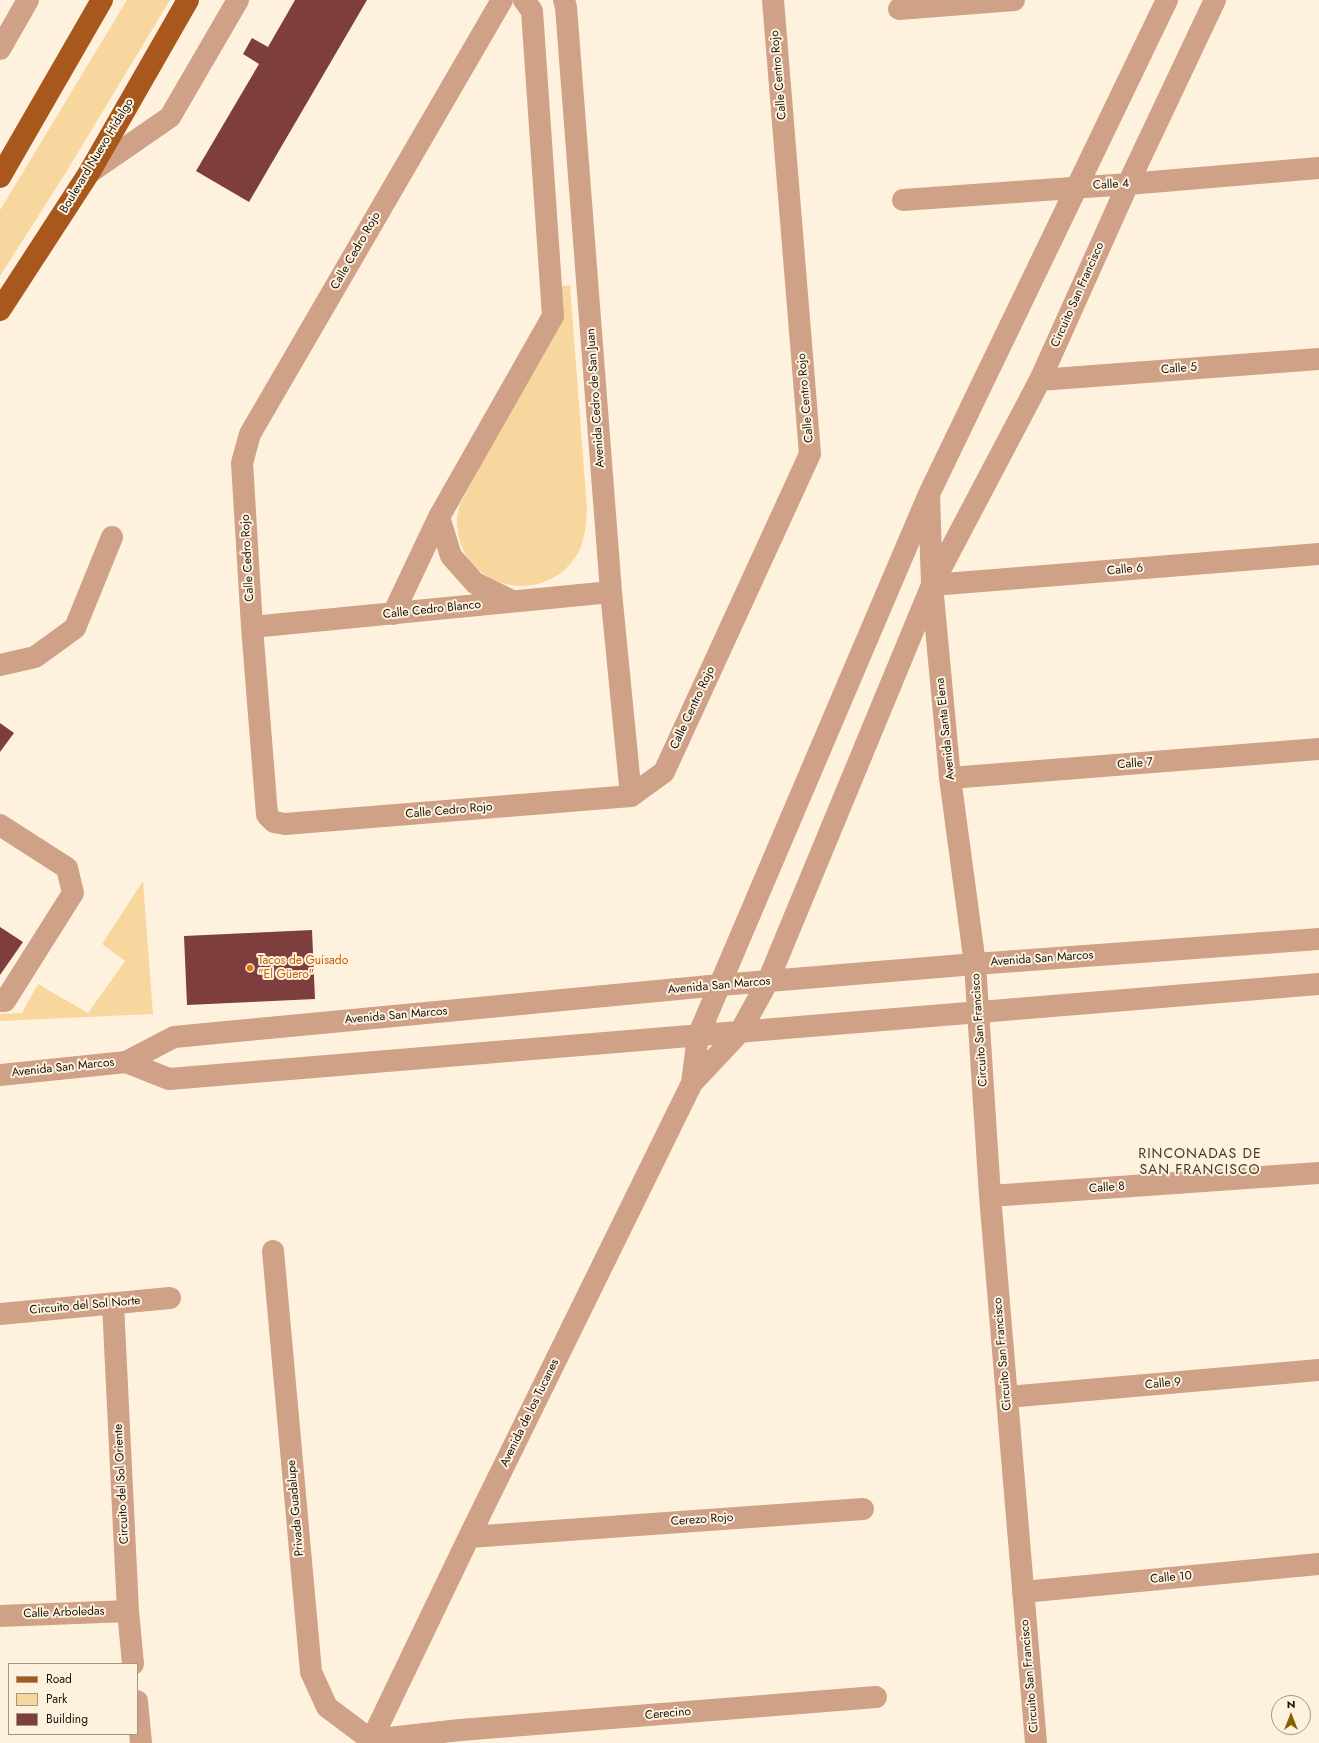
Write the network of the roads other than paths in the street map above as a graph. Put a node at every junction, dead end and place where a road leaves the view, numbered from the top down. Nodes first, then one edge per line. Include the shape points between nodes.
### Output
1 (28, 0) edge
2 (102, 0) edge
3 (188, 0) edge
4 (238, 0) edge
5 (502, 0) edge
6 (773, 0) edge
7 (1014, 0) edge
8 (1167, 0) edge
9 (1215, 0) edge
10 (565, 4) edge
11 (528, 6) edge
12 (899, 9) dead end
13 (0, 49) edge
14 (1319, 168) edge
15 (88, 173) junction
16 (0, 177) edge
17 (1128, 184) junction
18 (1078, 187) junction
19 (903, 200) dead end
20 (0, 310) edge
21 (1319, 359) edge
22 (1040, 380) junction
23 (929, 494) junction
24 (438, 517) junction
25 (112, 537) dead end
26 (1319, 554) edge
27 (932, 585) junction
28 (612, 592) junction
29 (512, 601) junction
30 (393, 614) junction
31 (252, 627) junction
32 (0, 665) edge
33 (1319, 750) edge
34 (950, 778) junction
35 (631, 796) junction
36 (0, 825) edge
37 (1319, 939) edge
38 (975, 964) junction
39 (768, 982) junction
40 (1319, 984) edge
41 (720, 985) junction
42 (0, 1001) edge
43 (979, 1012) junction
44 (740, 1032) junction
45 (698, 1036) junction
46 (126, 1062) junction
47 (0, 1075) edge
48 (692, 1084) junction
49 (1319, 1173) edge
50 (990, 1196) junction
51 (273, 1251) dead end
52 (170, 1298) dead end
53 (113, 1304) junction
54 (0, 1314) edge
55 (1319, 1370) edge
56 (1007, 1397) junction
57 (863, 1509) dead end
58 (469, 1537) junction
59 (1319, 1564) edge
60 (1023, 1592) junction
61 (128, 1611) junction
62 (0, 1616) edge
63 (133, 1663) edge
64 (876, 1697) dead end
65 (138, 1712) edge
66 (370, 1742) edge
67 (141, 1743) edge
68 (1036, 1743) edge

1 - 13 street
2 - 16 main road
3 - 15 main road, Boulevard Nuevo Hidalgo
4 - 15 street via 170,117
5 - 31 street, Calle Cedro Rojo via 250,434 242,463
6 - 35 street, Calle Centro Rojo via 810,454 664,772
7 - 12 street
8 - 18 street
9 - 17 street, Circuito San Francisco
10 - 11 street
10 - 28 street, Avenida Cedro de San Juan
11 - 24 street via 553,316
14 - 17 street, Calle 4
15 - 20 main road, Boulevard Nuevo Hidalgo
17 - 18 street, Calle 4
17 - 22 street, Circuito San Francisco
18 - 19 street, Calle 4
18 - 23 street
21 - 22 street, Calle 5
22 - 27 street, Circuito San Francisco
23 - 27 street, Avenida Santa Elena
23 - 41 street, Avenida de los Tucanes
24 - 29 street via 451,556 475,583
24 - 30 street
25 - 32 street via 75,628 35,657
26 - 27 street, Calle 6
27 - 34 street, Avenida Santa Elena
27 - 39 street, Circuito San Francisco
28 - 29 street, Calle Cedro Blanco
28 - 35 street, Avenida Cedro de San Juan
29 - 30 street, Calle Cedro Blanco
30 - 31 street, Calle Cedro Blanco
31 - 35 street, Calle Cedro Rojo via 266,815 274,822 285,824
33 - 34 street, Calle 7
34 - 38 street, Avenida Santa Elena
36 - 42 street via 67,868 73,893 5,1001
37 - 38 street, Avenida San Marcos
38 - 39 street, Avenida San Marcos
38 - 43 street, Circuito San Francisco
39 - 41 street, Avenida San Marcos
39 - 44 street, Avenida de los Tucanes
40 - 43 street, Avenida San Marcos
41 - 45 street, Avenida de los Tucanes
41 - 46 street, Avenida San Marcos via 174,1037
43 - 44 street, Avenida San Marcos
43 - 50 street, Circuito San Francisco
44 - 45 street, Avenida San Marcos
44 - 48 street, Avenida de los Tucanes
45 - 46 street, Avenida San Marcos via 169,1079
45 - 48 street, Avenida de los Tucanes
46 - 47 street, Avenida San Marcos
48 - 58 street, Avenida de los Tucanes
49 - 50 street, Calle 8
50 - 56 street, Circuito San Francisco
51 - 66 street, Privada Guadalupe via 311,1672 327,1707
52 - 53 street, Circuito del Sol Norte
53 - 54 street, Circuito del Sol Norte
53 - 61 street, Circuito del Sol Oriente
55 - 56 street, Calle 9
56 - 60 street, Circuito San Francisco
57 - 58 street, Cerezo Rojo
58 - 66 street, Avenida de los Tucanes
59 - 60 street, Calle 10
60 - 68 street, Circuito San Francisco
61 - 62 street, Calle Arboledas
61 - 63 street, Circuito del Sol Oriente
64 - 66 street, Cerecino via 460,1730
65 - 67 street

